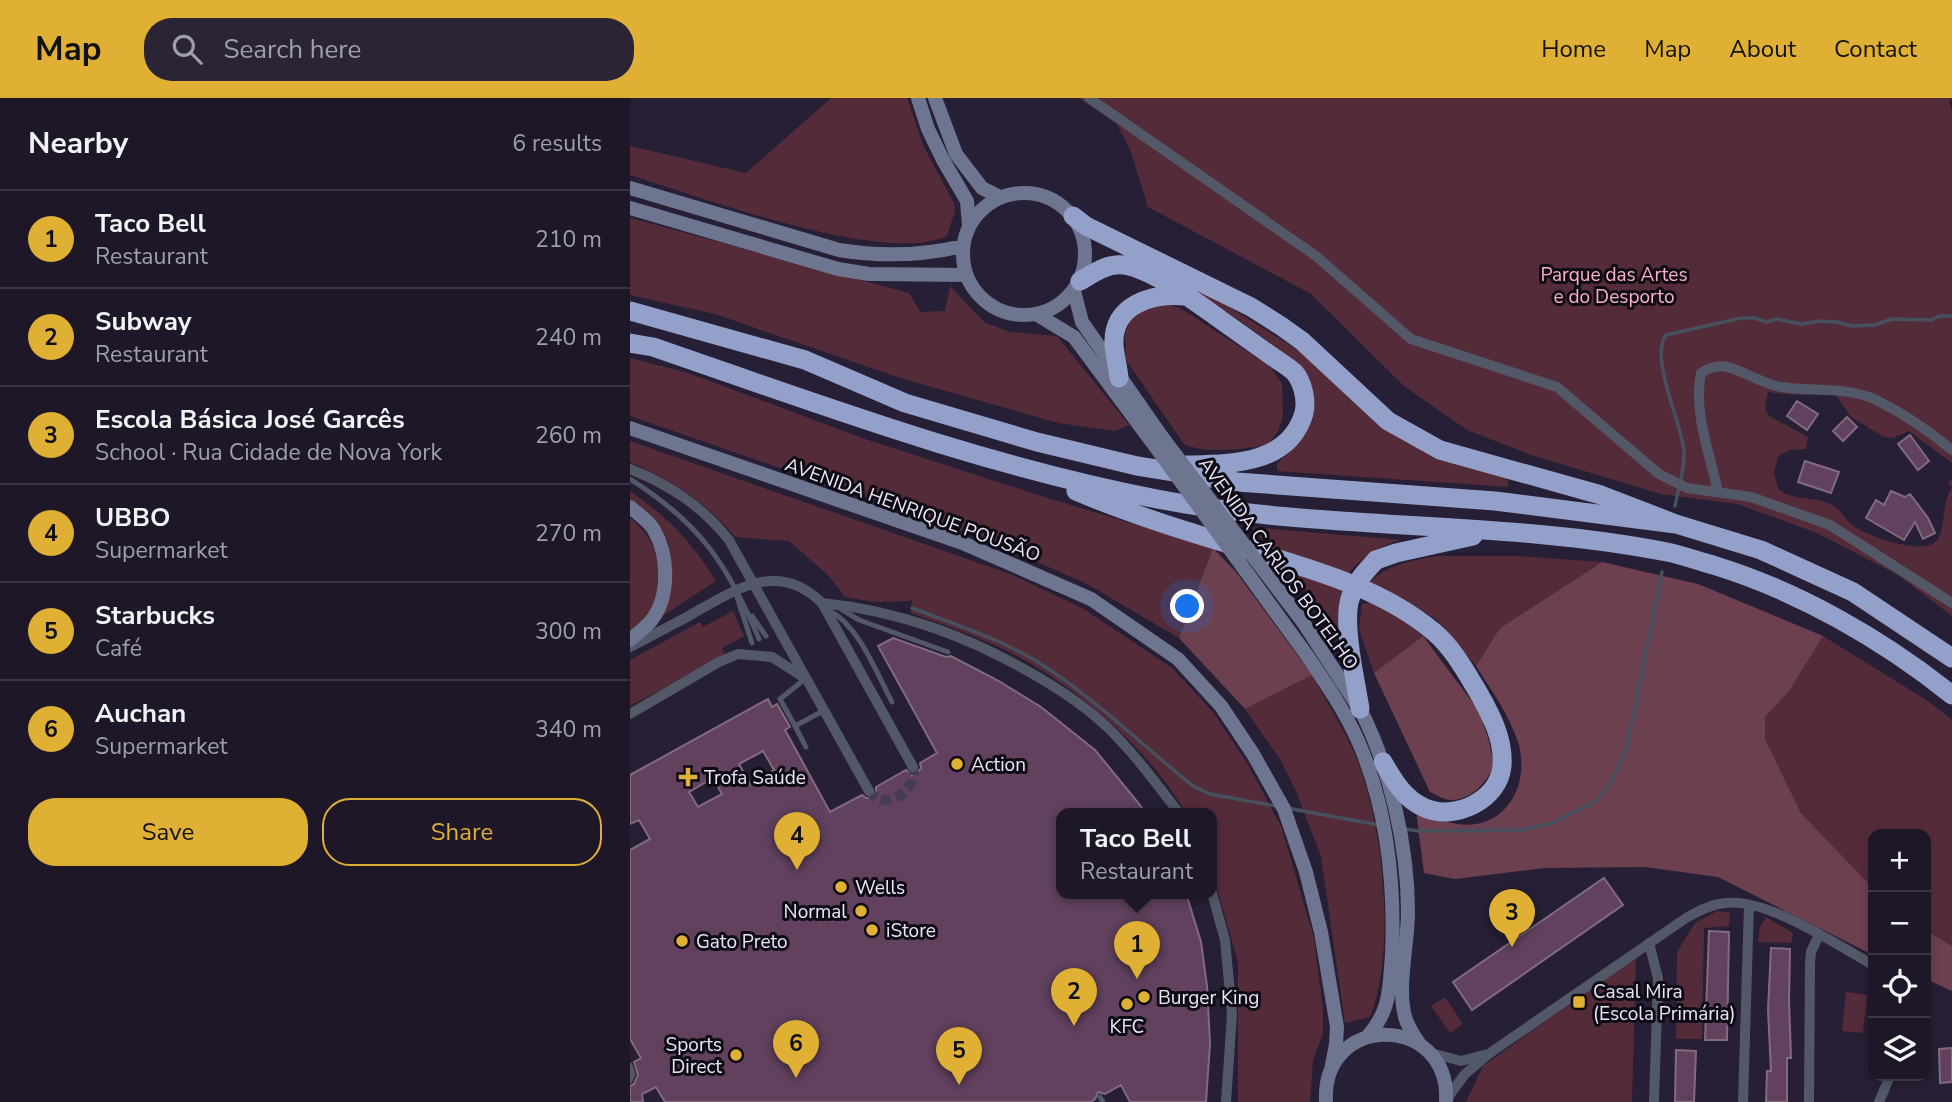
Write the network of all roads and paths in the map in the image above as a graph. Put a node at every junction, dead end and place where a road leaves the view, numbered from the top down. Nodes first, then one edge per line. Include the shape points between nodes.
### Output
1 (918, 98) edge
2 (935, 98) edge
3 (1089, 98) edge
4 (630, 188) edge
5 (1000, 197) junction
6 (630, 208) edge
7 (1073, 216) junction
8 (969, 226) junction
9 (963, 246) junction
10 (966, 275) junction
11 (1077, 286) junction
12 (1189, 297) junction
13 (630, 311) edge
14 (1036, 314) junction
15 (630, 343) edge
16 (1119, 378) junction
17 (630, 428) edge
18 (1156, 438) junction
19 (1952, 450) edge
20 (1137, 466) junction
21 (630, 469) edge
22 (1030, 472) junction
23 (630, 479) edge
24 (1718, 492) junction
25 (630, 507) edge
26 (1676, 524) junction
27 (1498, 530) junction
28 (733, 584) junction
29 (1952, 603) edge
30 (829, 606) junction
31 (746, 608) junction
32 (766, 636) dead end
33 (760, 639) dead end
34 (630, 640) edge
35 (752, 643) dead end
36 (630, 647) edge
37 (948, 652) dead end
38 (1952, 657) edge
39 (805, 679) junction
40 (1952, 695) edge
41 (892, 702) dead end
42 (1360, 709) junction
43 (823, 710) junction
44 (630, 714) edge
45 (795, 726) junction
46 (806, 747) dead end
47 (1383, 762) junction
48 (913, 766) dead end
49 (869, 791) dead end
50 (1175, 808) edge
51 (1214, 899) edge
52 (1749, 905) junction
53 (1819, 935) junction
54 (1649, 943) junction
55 (1399, 957) junction
56 (1868, 962) edge
57 (1368, 1036) junction
58 (1419, 1043) junction
59 (1490, 1053) junction
60 (1431, 1054) junction
61 (630, 1066) edge
62 (1331, 1069) junction
63 (630, 1081) edge
64 (1889, 1081) edge
65 (1446, 1101) edge
66 (1226, 1102) edge
67 (1326, 1102) edge
68 (1654, 1102) edge
69 (1744, 1102) edge
70 (1810, 1102) edge
71 (1879, 1102) edge

1 - 8 main road via 928,129 967,201
2 - 5 main road via 956,154 982,188
3 - 24 street via 1316,256 1411,339 1557,387 1659,474 1687,488
4 - 9 main road via 839,250 902,255
5 - 7 main road via 1034,193 1060,204
5 - 8 main road via 982,209
6 - 10 main road via 838,269 869,274
7 - 11 main road via 1086,251
7 - 26 highway via 1271,319 1302,341 1388,421 1440,450 1601,495
8 - 9 main road
9 - 10 main road
10 - 14 main road via 989,305 1005,313
11 - 12 highway via 1107,266 1123,265
11 - 14 main road via 1063,301
11 - 16 main road, AVENIDA CARLOS BOTELHO via 1083,322
12 - 16 highway via 1146,299 1126,310 1114,342
12 - 20 highway via 1295,373 1306,405 1301,422 1276,451 1254,459
13 - 20 highway via 805,360 905,403
14 - 18 main road, AVENIDA CARLOS BOTELHO via 1074,337
15 - 22 highway
16 - 18 main road, AVENIDA CARLOS BOTELHO
17 - 62 main road, AVENIDA HENRIQUE POUSÃO via 965,544 1091,599 1178,659 1221,706 1284,809 1321,932 1337,1027
18 - 42 main road, AVENIDA CARLOS BOTELHO, bridge via 1303,622
18 - 55 main road, AVENIDA CARLOS BOTELHO, bridge via 1325,682 1358,741 1388,855
19 - 24 street via 1875,399 1848,391 1776,386 1728,367 1710,367 1701,373 1698,388
20 - 26 highway via 1237,482 1495,501
21 - 39 street via 660,481 713,520 738,555
22 - 27 highway via 1240,512
22 - 47 highway via 1131,514 1358,588 1397,606 1436,634 1461,664 1491,715 1503,754 1501,774 1491,794 1470,807 1447,812 1426,808 1405,796
23 - 28 lane via 698,533
24 - 29 street via 1751,497 1830,525
25 - 34 main road via 654,529 665,573 661,601 651,620
26 - 38 highway via 1761,550 1853,592
27 - 40 highway via 1670,552 1751,577 1838,618
27 - 42 highway, bridge via 1396,553 1376,561 1361,576 1348,611
28 - 31 lane
28 - 35 lane
30 - 36 street, bridge via 799,585 771,580 745,586
30 - 37 lane
30 - 41 lane via 853,633
30 - 48 street
30 - 50 street via 881,611 965,638 1065,693 1106,726
31 - 32 lane
31 - 33 lane
39 - 43 street
39 - 44 street via 772,657 737,654
39 - 45 lane via 780,701
42 - 47 main road, AVENIDA CARLOS BOTELHO
43 - 45 lane
43 - 49 street
45 - 46 lane
47 - 55 main road, AVENIDA CARLOS BOTELHO via 1405,868 1408,911
51 - 66 street via 1225,940 1232,1014
52 - 53 street via 1770,909
52 - 54 street via 1712,905
52 - 69 street
53 - 56 street
53 - 70 street via 1810,963
54 - 59 street
54 - 68 street via 1658,978
55 - 57 main road, AVENIDA CARLOS BOTELHO via 1383,1016
55 - 58 main road, AVENIDA CARLOS BOTELHO via 1402,1003
57 - 58 main road via 1402,1036
57 - 62 main road via 1341,1053
58 - 60 main road
59 - 60 street via 1461,1061
59 - 65 street via 1465,1074
60 - 65 main road via 1445,1081
61 - 63 lane
62 - 67 main road, AVENIDA HENRIQUE POUSÃO
64 - 71 street

